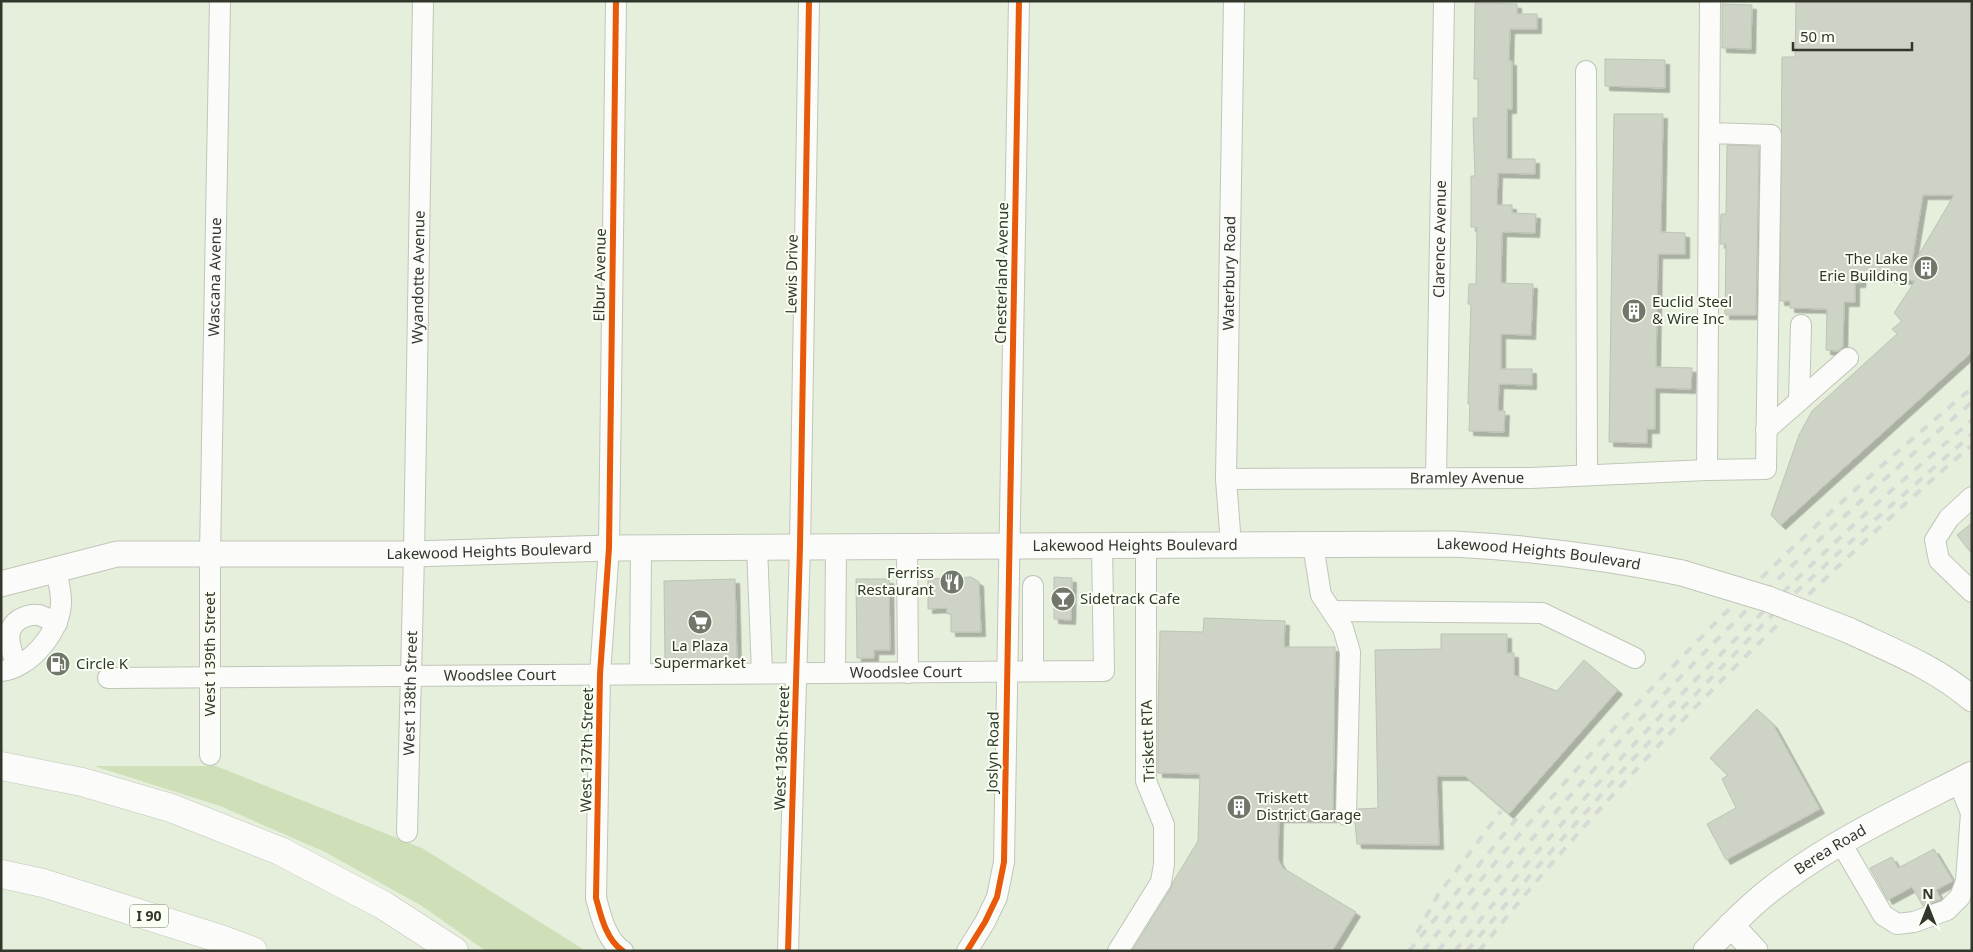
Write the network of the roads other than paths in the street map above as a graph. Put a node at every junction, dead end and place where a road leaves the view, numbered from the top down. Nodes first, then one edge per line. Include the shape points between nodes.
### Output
1 (220, 1) edge
2 (424, 1) edge
3 (616, 1) edge
4 (809, 1) edge
5 (1019, 1) edge
6 (1234, 1) edge
7 (1444, 1) edge
8 (1710, 1) edge
9 (1586, 71) dead end
10 (1710, 133) junction
11 (1801, 325) dead end
12 (1848, 358) dead end
13 (1799, 401) junction
14 (1766, 430) junction
15 (1707, 470) junction
16 (1587, 476) junction
17 (1436, 478) junction
18 (1226, 480) junction
19 (1972, 497) edge
20 (1231, 544) junction
21 (1313, 544) junction
22 (1009, 546) junction
23 (1102, 546) junction
24 (1146, 546) junction
25 (757, 547) junction
26 (800, 547) junction
27 (836, 547) junction
28 (907, 547) junction
29 (609, 548) junction
30 (641, 548) junction
31 (210, 554) junction
32 (414, 554) junction
33 (56, 570) junction
34 (1, 584) edge
35 (1033, 586) dead end
36 (1972, 592) edge
37 (1332, 611) junction
38 (57, 623) junction
39 (1635, 658) dead end
40 (9, 668) edge
41 (1007, 672) junction
42 (1033, 672) junction
43 (762, 673) junction
44 (797, 673) junction
45 (835, 673) junction
46 (908, 673) junction
47 (600, 674) junction
48 (640, 674) junction
49 (410, 676) junction
50 (210, 677) junction
51 (108, 678) dead end
52 (1972, 699) edge
53 (210, 755) dead end
54 (1, 766) edge
55 (1965, 778) edge
56 (1971, 814) edge
57 (1346, 815) dead end
58 (407, 832) dead end
59 (1841, 843) junction
60 (1, 874) edge
61 (1731, 925) junction
62 (620, 949) edge
63 (254, 951) edge
64 (454, 951) edge
65 (788, 951) edge
66 (966, 951) edge
67 (1118, 951) edge
68 (1706, 951) edge
69 (1756, 951) edge

1 - 31 street, Wascana Avenue
2 - 32 street, Wyandotte Avenue
3 - 29 street, Elbur Avenue
4 - 26 street, Lewis Drive
5 - 22 street, Chesterland Avenue
6 - 18 street, Waterbury Road
7 - 17 street, Clarence Avenue
8 - 10 street
9 - 16 street
10 - 14 street via 1771,135
10 - 15 street
11 - 13 street
12 - 13 street
13 - 14 street
14 - 15 street, Bramley Avenue via 1766,469
15 - 16 street, Bramley Avenue
16 - 17 street, Bramley Avenue
17 - 18 street, Bramley Avenue
18 - 20 street, Waterbury Road
19 - 36 street via 1949,518 1935,540 1939,560
20 - 21 main road, Lakewood Heights Boulevard
20 - 24 main road, Lakewood Heights Boulevard
21 - 37 street via 1322,595
21 - 52 main road, Lakewood Heights Boulevard, bridge via 1512,547 1575,554 1682,573 1768,598 1848,630 1935,674
22 - 23 main road, Lakewood Heights Boulevard
22 - 28 main road, Lakewood Heights Boulevard
22 - 41 street, Joslyn Road
23 - 24 main road, Lakewood Heights Boulevard
23 - 42 street, Woodslee Court via 1104,671
24 - 67 street, Triskett RTA via 1146,781 1164,825 1164,864 1161,882
25 - 26 main road, Lakewood Heights Boulevard
25 - 30 main road, Lakewood Heights Boulevard
25 - 43 street
26 - 27 main road, Lakewood Heights Boulevard
26 - 44 street, West 136th Street
27 - 28 main road, Lakewood Heights Boulevard
27 - 45 street
28 - 46 street
29 - 30 main road, Lakewood Heights Boulevard
29 - 32 main road, Lakewood Heights Boulevard
29 - 47 street, West 137th Street
30 - 48 street
31 - 32 main road, Lakewood Heights Boulevard
31 - 33 main road, Lakewood Heights Boulevard via 117,554
31 - 50 street, West 139th Street
32 - 49 street, West 138th Street
33 - 34 main road, Lakewood Heights Boulevard
33 - 38 street via 62,601
35 - 42 street
37 - 39 street via 1542,613
37 - 57 street via 1343,628 1350,652
38 - 40 street via 42,647 23,663
38 - 40 street via 37,615 26,616 14,623 10,632
41 - 42 street, Woodslee Court
41 - 46 street, Woodslee Court
41 - 66 street, Joslyn Road via 1004,862 997,897
43 - 44 street, Woodslee Court
43 - 48 street, Woodslee Court
44 - 45 street, Woodslee Court
44 - 65 street, West 136th Street
45 - 46 street, Woodslee Court
47 - 48 street, Woodslee Court
47 - 49 street, Woodslee Court
47 - 62 street, West 137th Street via 596,898 603,924
49 - 50 street, Woodslee Court
49 - 58 street, West 138th Street
50 - 51 street, Woodslee Court
50 - 53 street, West 139th Street
54 - 64 highway via 82,782 171,808 280,851 384,905
55 - 56 street
55 - 59 main road, Berea Road
56 - 59 street via 1966,882 1960,897 1947,910 1914,922 1897,924 1883,915
59 - 61 main road, Berea Road via 1781,881
60 - 63 highway, I 90 via 43,883
61 - 68 main road, Berea Road
61 - 69 main road

